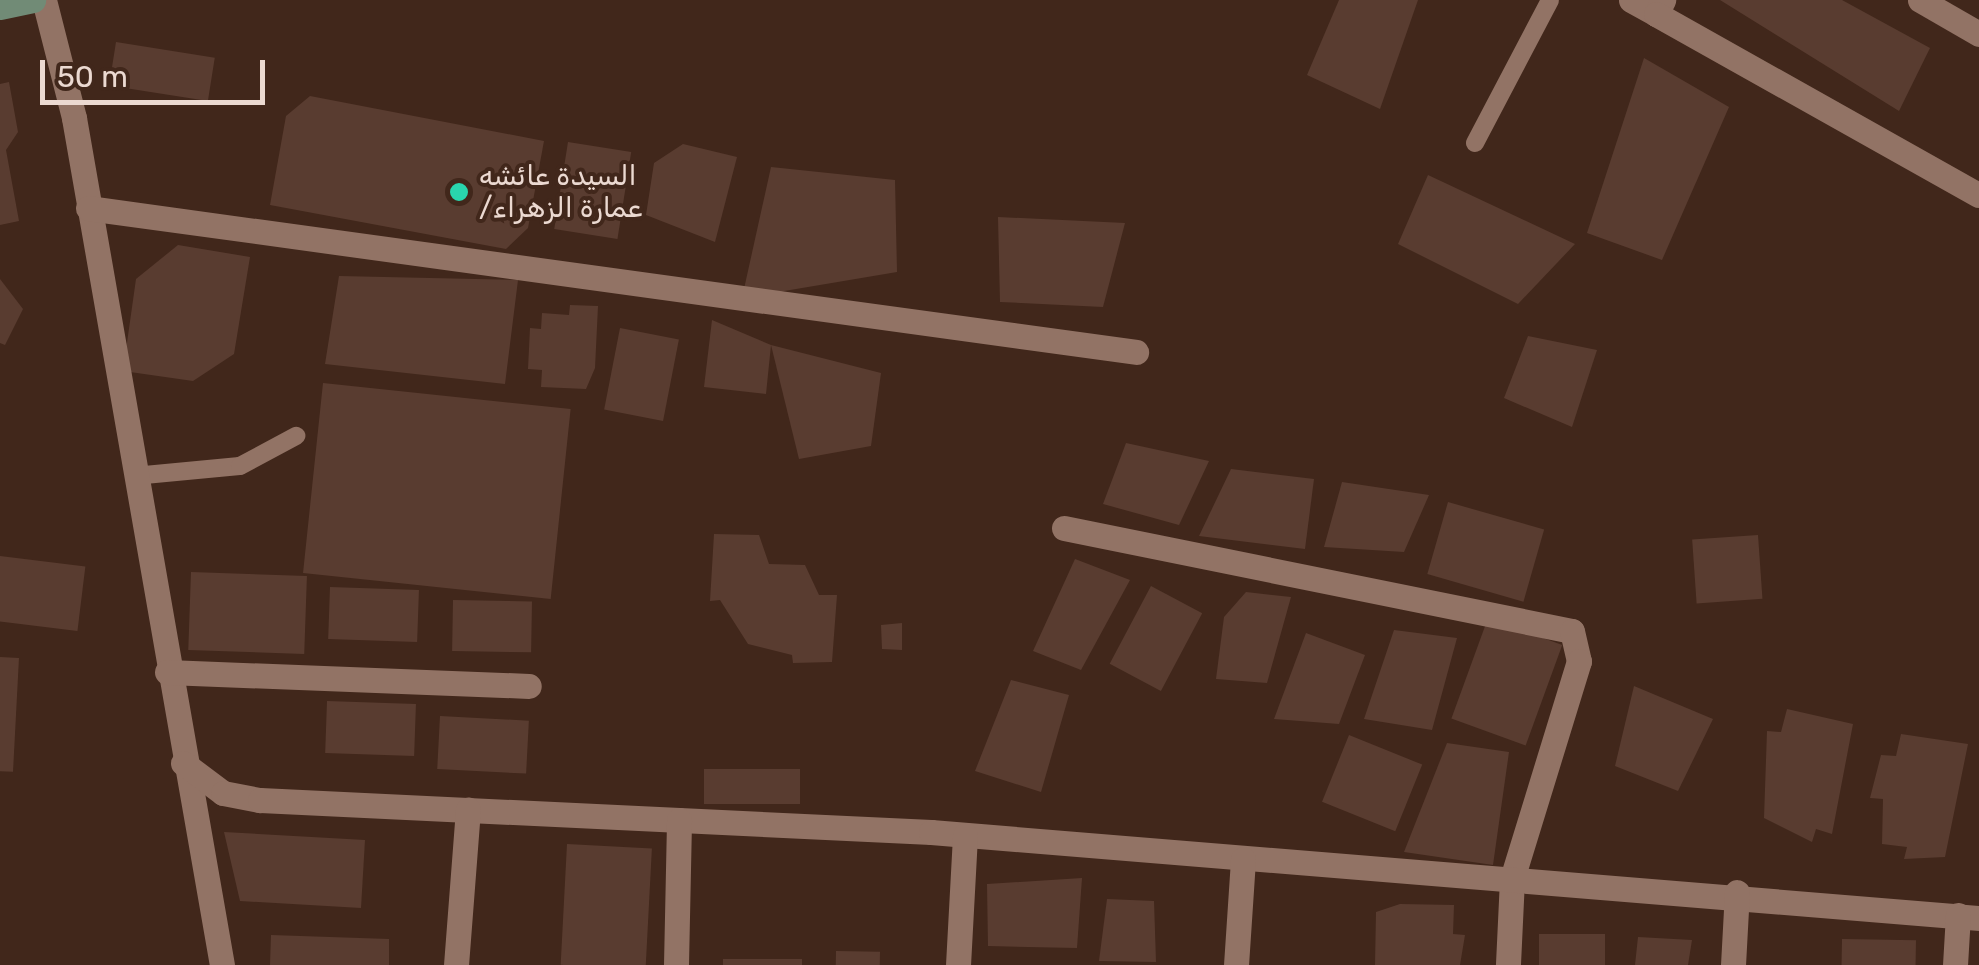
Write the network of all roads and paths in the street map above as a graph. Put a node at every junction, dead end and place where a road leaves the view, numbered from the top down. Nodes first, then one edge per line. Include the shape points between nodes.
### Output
1 (33, 0) edge
2 (44, 0) edge
3 (1550, 0) edge
4 (1631, 0) edge
5 (1920, 0) edge
6 (0, 7) edge
7 (1660, 7) edge
8 (1979, 34) edge
9 (1475, 143) dead end
10 (1979, 195) edge
11 (88, 208) junction
12 (1136, 352) dead end
13 (296, 436) dead end
14 (134, 476) junction
15 (1064, 528) dead end
16 (167, 672) junction
17 (529, 686) dead end
18 (182, 763) junction
19 (468, 808) junction
20 (679, 820) junction
21 (965, 835) junction
22 (1243, 858) junction
23 (1512, 879) junction
24 (1737, 892) junction
25 (1969, 916) edge
26 (222, 965) edge
27 (456, 965) edge
28 (676, 965) edge
29 (958, 965) edge
30 (1236, 965) edge
31 (1508, 965) edge
32 (1733, 965) edge
33 (1954, 965) edge

1 - 6 main road
2 - 11 street
3 - 9 lane
4 - 7 street
5 - 8 street
7 - 10 street
11 - 12 street
11 - 14 street
13 - 14 lane via 240,466
14 - 16 street
15 - 23 street via 1572,632 1579,661
16 - 17 street
16 - 18 street
18 - 19 street via 200,782 241,796
18 - 26 street
19 - 20 street
19 - 27 street
20 - 21 street
20 - 28 street
21 - 22 street
21 - 29 street
22 - 23 street
22 - 30 street
23 - 24 street
23 - 31 street
24 - 25 street
24 - 32 street
25 - 33 street

